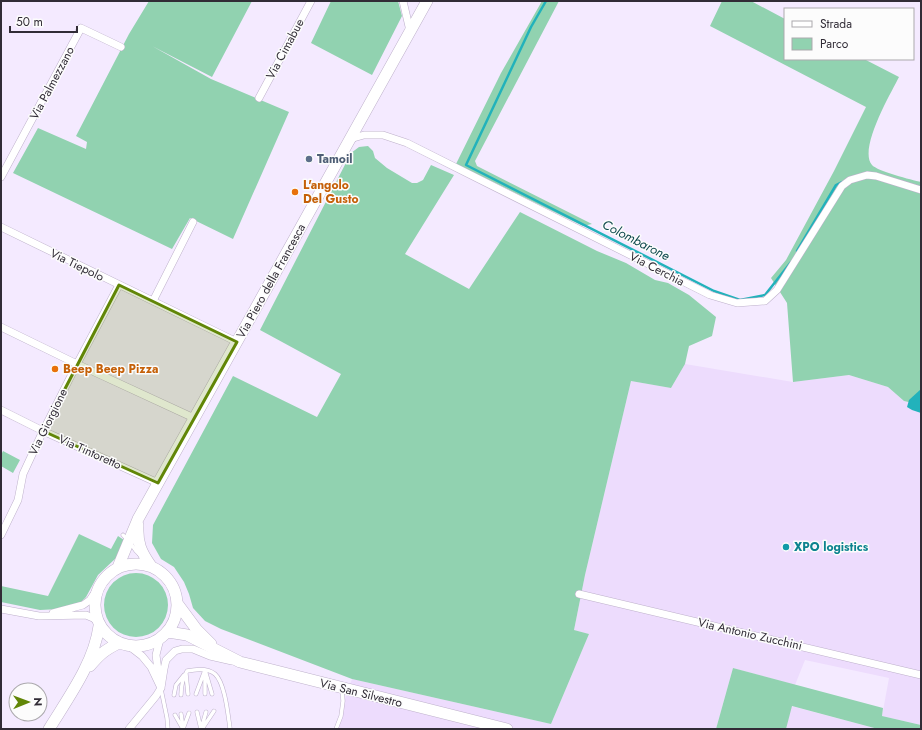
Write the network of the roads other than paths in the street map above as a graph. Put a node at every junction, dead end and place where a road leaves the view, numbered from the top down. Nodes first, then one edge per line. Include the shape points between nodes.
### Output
1 (311, 1) edge
2 (403, 1) edge
3 (425, 1) edge
4 (410, 31) junction
5 (121, 47) dead end
6 (259, 98) dead end
7 (350, 139) junction
8 (1, 177) edge
9 (921, 190) edge
10 (193, 222) dead end
11 (1, 227) edge
12 (119, 285) junction
13 (153, 301) junction
14 (1, 327) edge
15 (237, 342) junction
16 (77, 364) junction
17 (1, 410) edge
18 (194, 418) junction
19 (43, 431) junction
20 (158, 483) junction
21 (138, 519) junction
22 (1, 535) edge
23 (126, 538) junction
24 (144, 555) junction
25 (151, 566) junction
26 (118, 567) junction
27 (96, 592) junction
28 (579, 594) dead end
29 (177, 603) junction
30 (1, 609) edge
31 (39, 616) junction
32 (98, 623) junction
33 (164, 635) junction
34 (124, 645) junction
35 (218, 651) junction
36 (240, 662) junction
37 (205, 670) junction
38 (186, 673) junction
39 (921, 675) edge
40 (79, 678) junction
41 (161, 688) junction
42 (342, 688) junction
43 (188, 694) dead end
44 (196, 694) dead end
45 (205, 694) dead end
46 (212, 694) dead end
47 (174, 695) dead end
48 (181, 695) dead end
49 (214, 711) dead end
50 (197, 712) dead end
51 (206, 712) dead end
52 (189, 713) dead end
53 (181, 714) dead end
54 (175, 715) dead end
55 (49, 729) edge
56 (128, 729) edge
57 (168, 729) edge
58 (183, 729) edge
59 (202, 729) edge
60 (230, 729) edge
61 (336, 729) edge
62 (506, 729) edge

1 - 6 street, Via Cimabue
2 - 4 street
3 - 4 main road, Via Piero della Francesca
4 - 7 main road, Via Piero della Francesca
5 - 8 street, Via Palmezzano via 81,28
7 - 9 street, Via Cerchia via 364,135 383,135 407,143 710,295 737,303 765,301 778,290 842,186 850,180 867,175 876,176
7 - 15 main road, Via Piero della Francesca
10 - 13 street
11 - 12 street, Via Tiepolo
12 - 13 street, Via Tiepolo
12 - 16 street, Via Giorgione
13 - 15 street, Via Tiepolo
14 - 16 street
15 - 18 main road, Via Piero della Francesca
16 - 18 street
16 - 19 street, Via Giorgione
17 - 19 street, Via Tintoretto
18 - 20 main road, Via Piero della Francesca
19 - 20 street, Via Tintoretto
19 - 22 street, Via Giorgione via 23,474 18,500
20 - 21 main road, Via Piero della Francesca
21 - 23 main road, Via Piero della Francesca
21 - 24 main road via 140,548
23 - 24 lane via 136,552
23 - 26 main road, Via Piero della Francesca
24 - 25 main road
25 - 26 main road via 131,563
25 - 29 main road via 169,580 176,592
26 - 27 main road via 106,575
27 - 31 street via 82,605
27 - 32 main road via 94,612
28 - 39 street, Via Antonio Zucchini
29 - 33 main road via 174,622
29 - 35 main road, Via San Silvestro via 196,630
30 - 31 street
31 - 32 street via 86,615
32 - 34 main road via 105,633
32 - 40 main road via 98,637 93,652
33 - 34 main road via 151,644
33 - 35 main road, Via San Silvestro via 187,635
33 - 41 street via 156,655
34 - 40 main road via 102,653
34 - 41 street via 142,656 151,667
35 - 36 main road, Via San Silvestro
36 - 41 street via 224,660 193,649 175,651 166,660
36 - 42 main road, Via San Silvestro
37 - 38 lane via 195,669
37 - 44 lane
37 - 45 lane
37 - 46 lane
37 - 60 lane via 214,674 221,684
38 - 43 lane
38 - 47 lane via 176,685
38 - 48 lane
40 - 55 main road
41 - 56 street
41 - 57 lane
42 - 61 lane via 341,716
42 - 62 main road, Via San Silvestro
49 - 59 lane
50 - 59 lane
51 - 59 lane
52 - 58 lane
53 - 58 lane
54 - 58 lane

